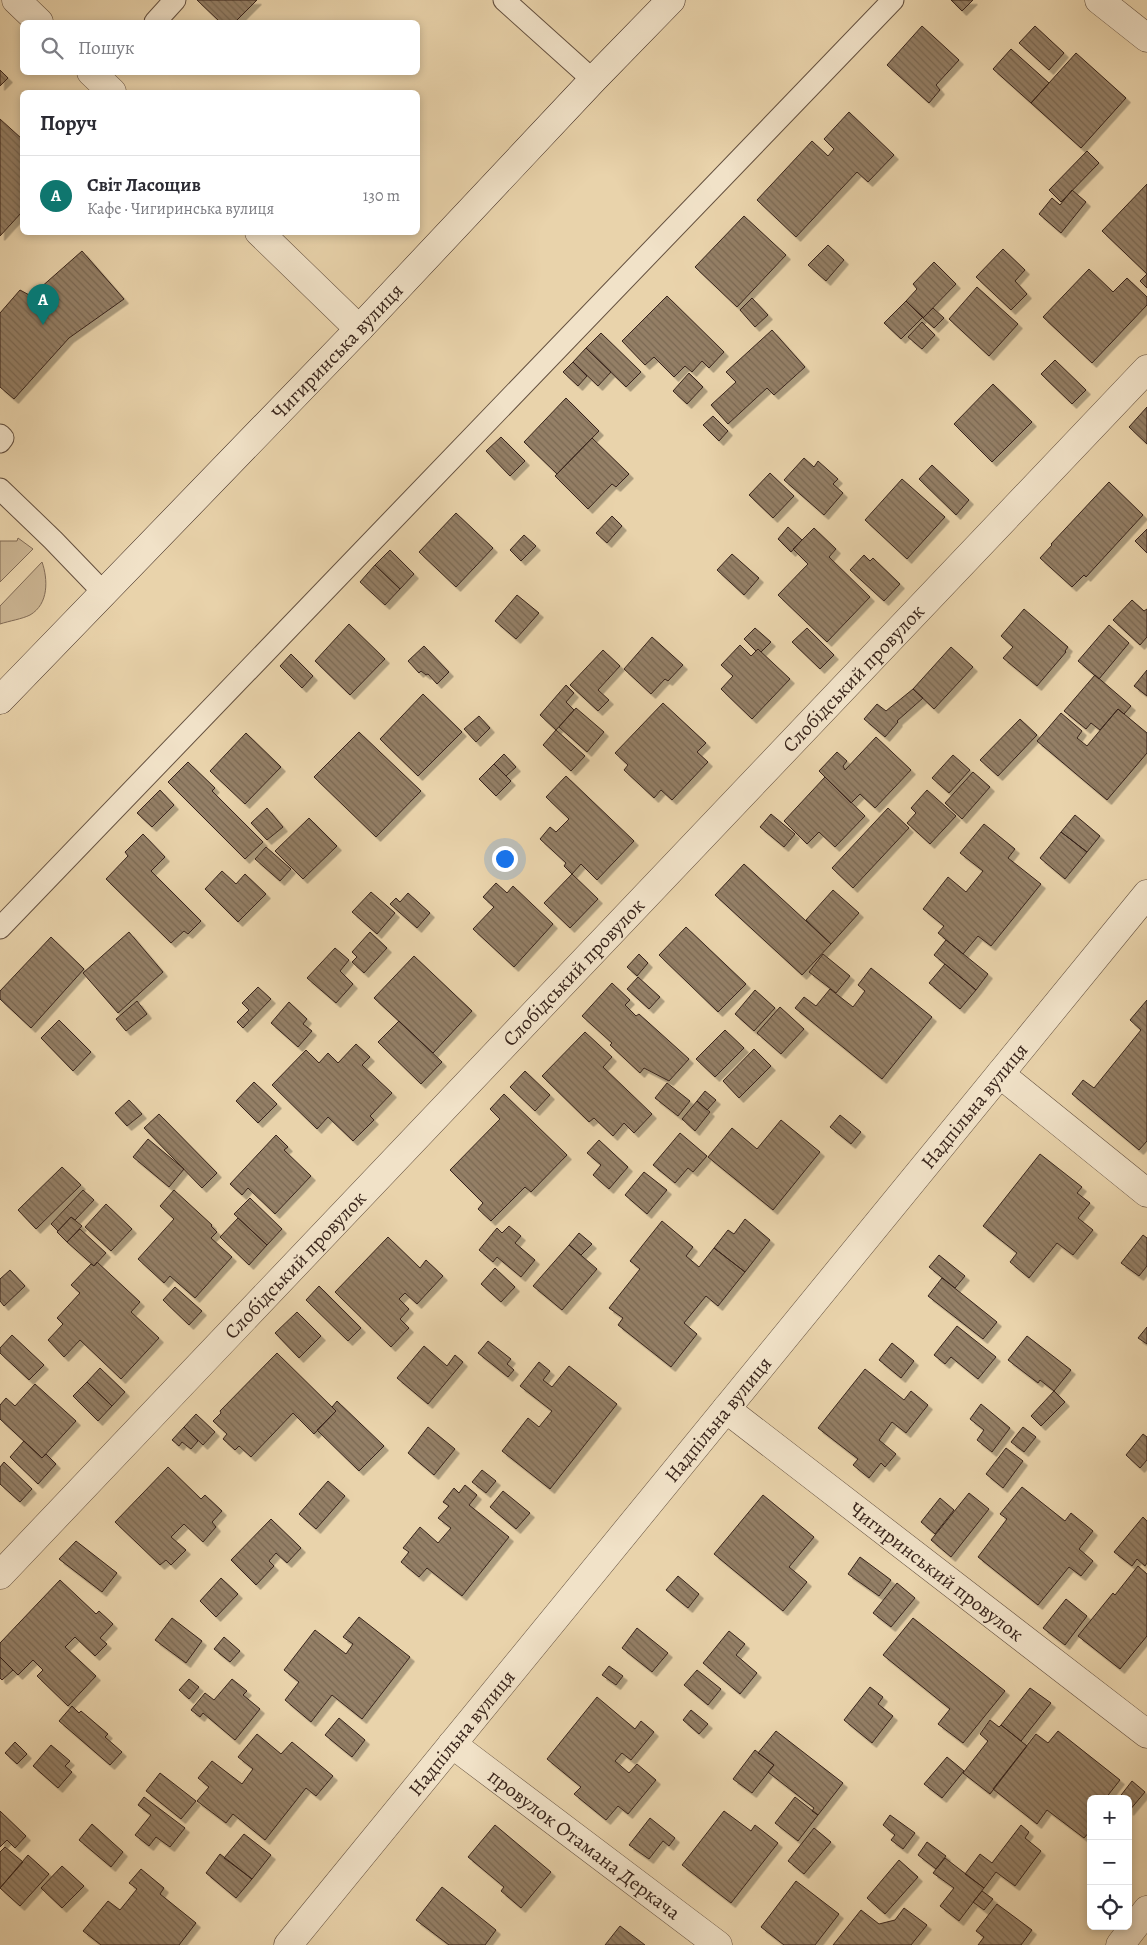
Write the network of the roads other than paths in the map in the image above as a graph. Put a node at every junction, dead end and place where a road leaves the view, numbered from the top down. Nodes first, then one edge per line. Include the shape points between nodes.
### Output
1 (16, 0) edge
2 (175, 0) edge
3 (504, 0) edge
4 (671, 0) edge
5 (893, 0) edge
6 (1099, 0) edge
7 (37, 20) edge
8 (157, 20) edge
9 (1147, 38) edge
10 (593, 80) junction
11 (262, 235) edge
12 (359, 330) junction
13 (1147, 369) edge
14 (0, 435) edge
15 (0, 442) edge
16 (3, 498) edge
17 (104, 592) junction
18 (0, 700) edge
19 (1147, 894) edge
20 (0, 928) edge
21 (1000, 1074) junction
22 (1147, 1193) edge
23 (726, 1409) junction
24 (0, 1575) edge
25 (1147, 1734) edge
26 (452, 1744) junction
27 (1147, 1910) edge
28 (288, 1945) edge
29 (718, 1945) edge
30 (1120, 1945) edge

1 - 7 street
2 - 8 lane
3 - 10 lane
4 - 10 street, Чигиринська вулиця
5 - 20 lane
6 - 9 street
10 - 12 street, Чигиринська вулиця
11 - 12 street
12 - 17 street, Чигиринська вулиця
13 - 24 street, Слобідський провулок
14 - 15 lane via 3,438
16 - 17 lane
17 - 18 street, Чигиринська вулиця
19 - 21 street, Надпільна вулиця
21 - 22 street
21 - 23 street, Надпільна вулиця
23 - 25 street, Чигиринський провулок
23 - 26 street, Надпільна вулиця
26 - 28 street, Надпільна вулиця
26 - 29 street, провулок Отамана Деркача
27 - 30 street

